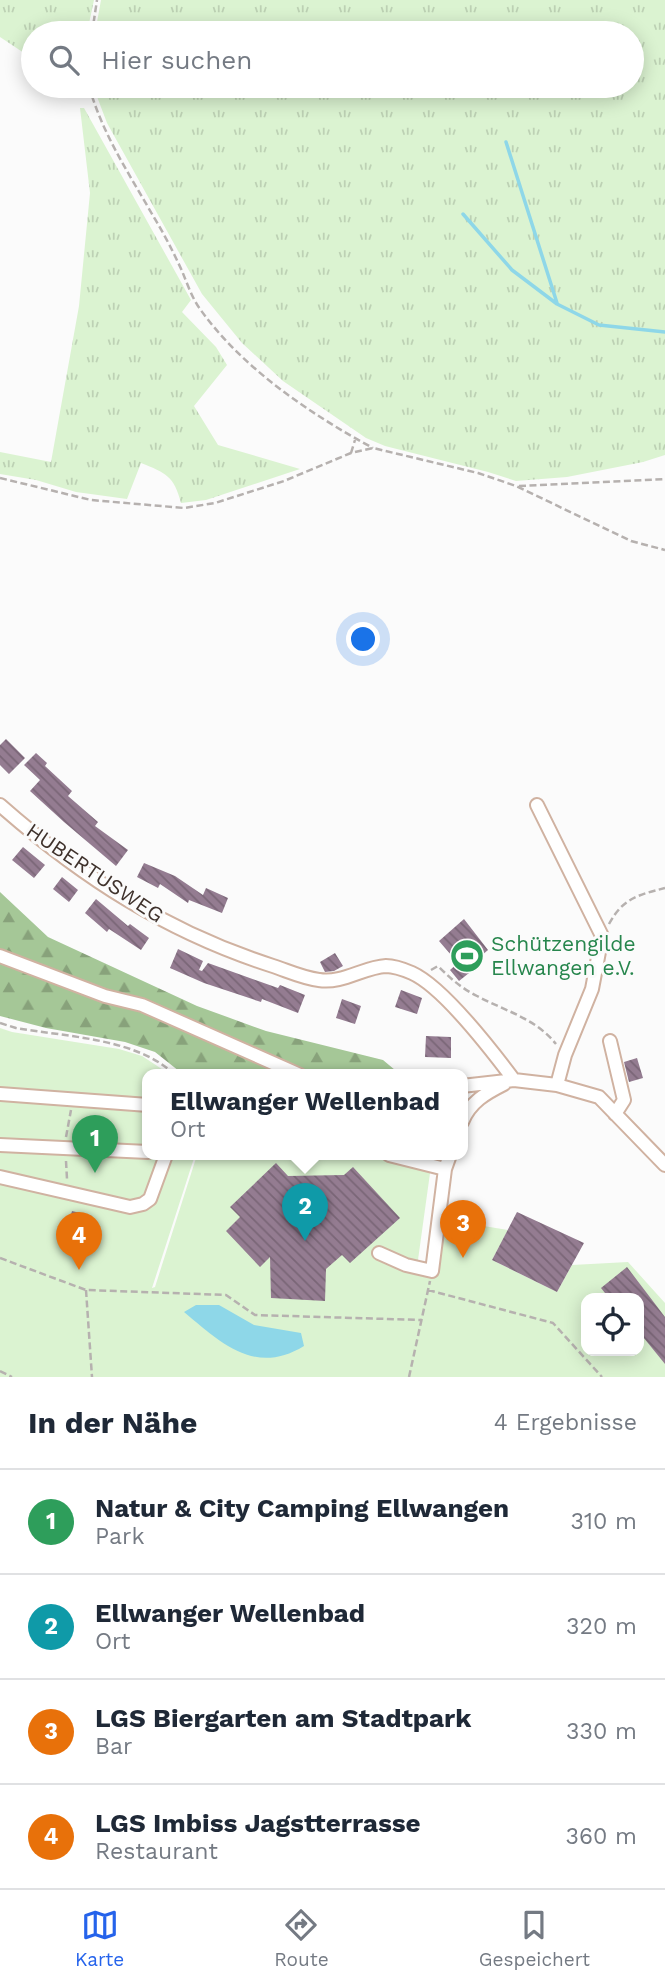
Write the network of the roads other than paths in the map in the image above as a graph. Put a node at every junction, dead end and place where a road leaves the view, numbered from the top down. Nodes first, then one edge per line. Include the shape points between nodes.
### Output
1 (0, 805) edge
2 (537, 806) dead end
3 (0, 956) edge
4 (610, 1041) dead end
5 (286, 1069) edge
6 (514, 1080) junction
7 (468, 1085) edge
8 (557, 1085) junction
9 (0, 1094) edge
10 (142, 1105) edge
11 (468, 1109) edge
12 (615, 1114) junction
13 (0, 1145) edge
14 (142, 1152) edge
15 (164, 1160) edge
16 (409, 1160) edge
17 (448, 1160) edge
18 (665, 1165) edge
19 (445, 1169) junction
20 (0, 1177) edge
21 (379, 1253) dead end

1 - 6 street, HUBERTUSWEG via 44,844 158,919 233,954 320,981 387,966 410,972 432,987 490,1047
2 - 8 street via 602,936 592,989
3 - 5 street via 105,996 142,1005
4 - 12 street via 624,1100
6 - 7 street
6 - 8 street
6 - 11 street via 484,1093
8 - 12 street via 599,1097
9 - 10 street
12 - 18 street
13 - 14 street
15 - 20 street via 150,1199 130,1207
16 - 19 street
17 - 19 street
19 - 21 street via 432,1271

